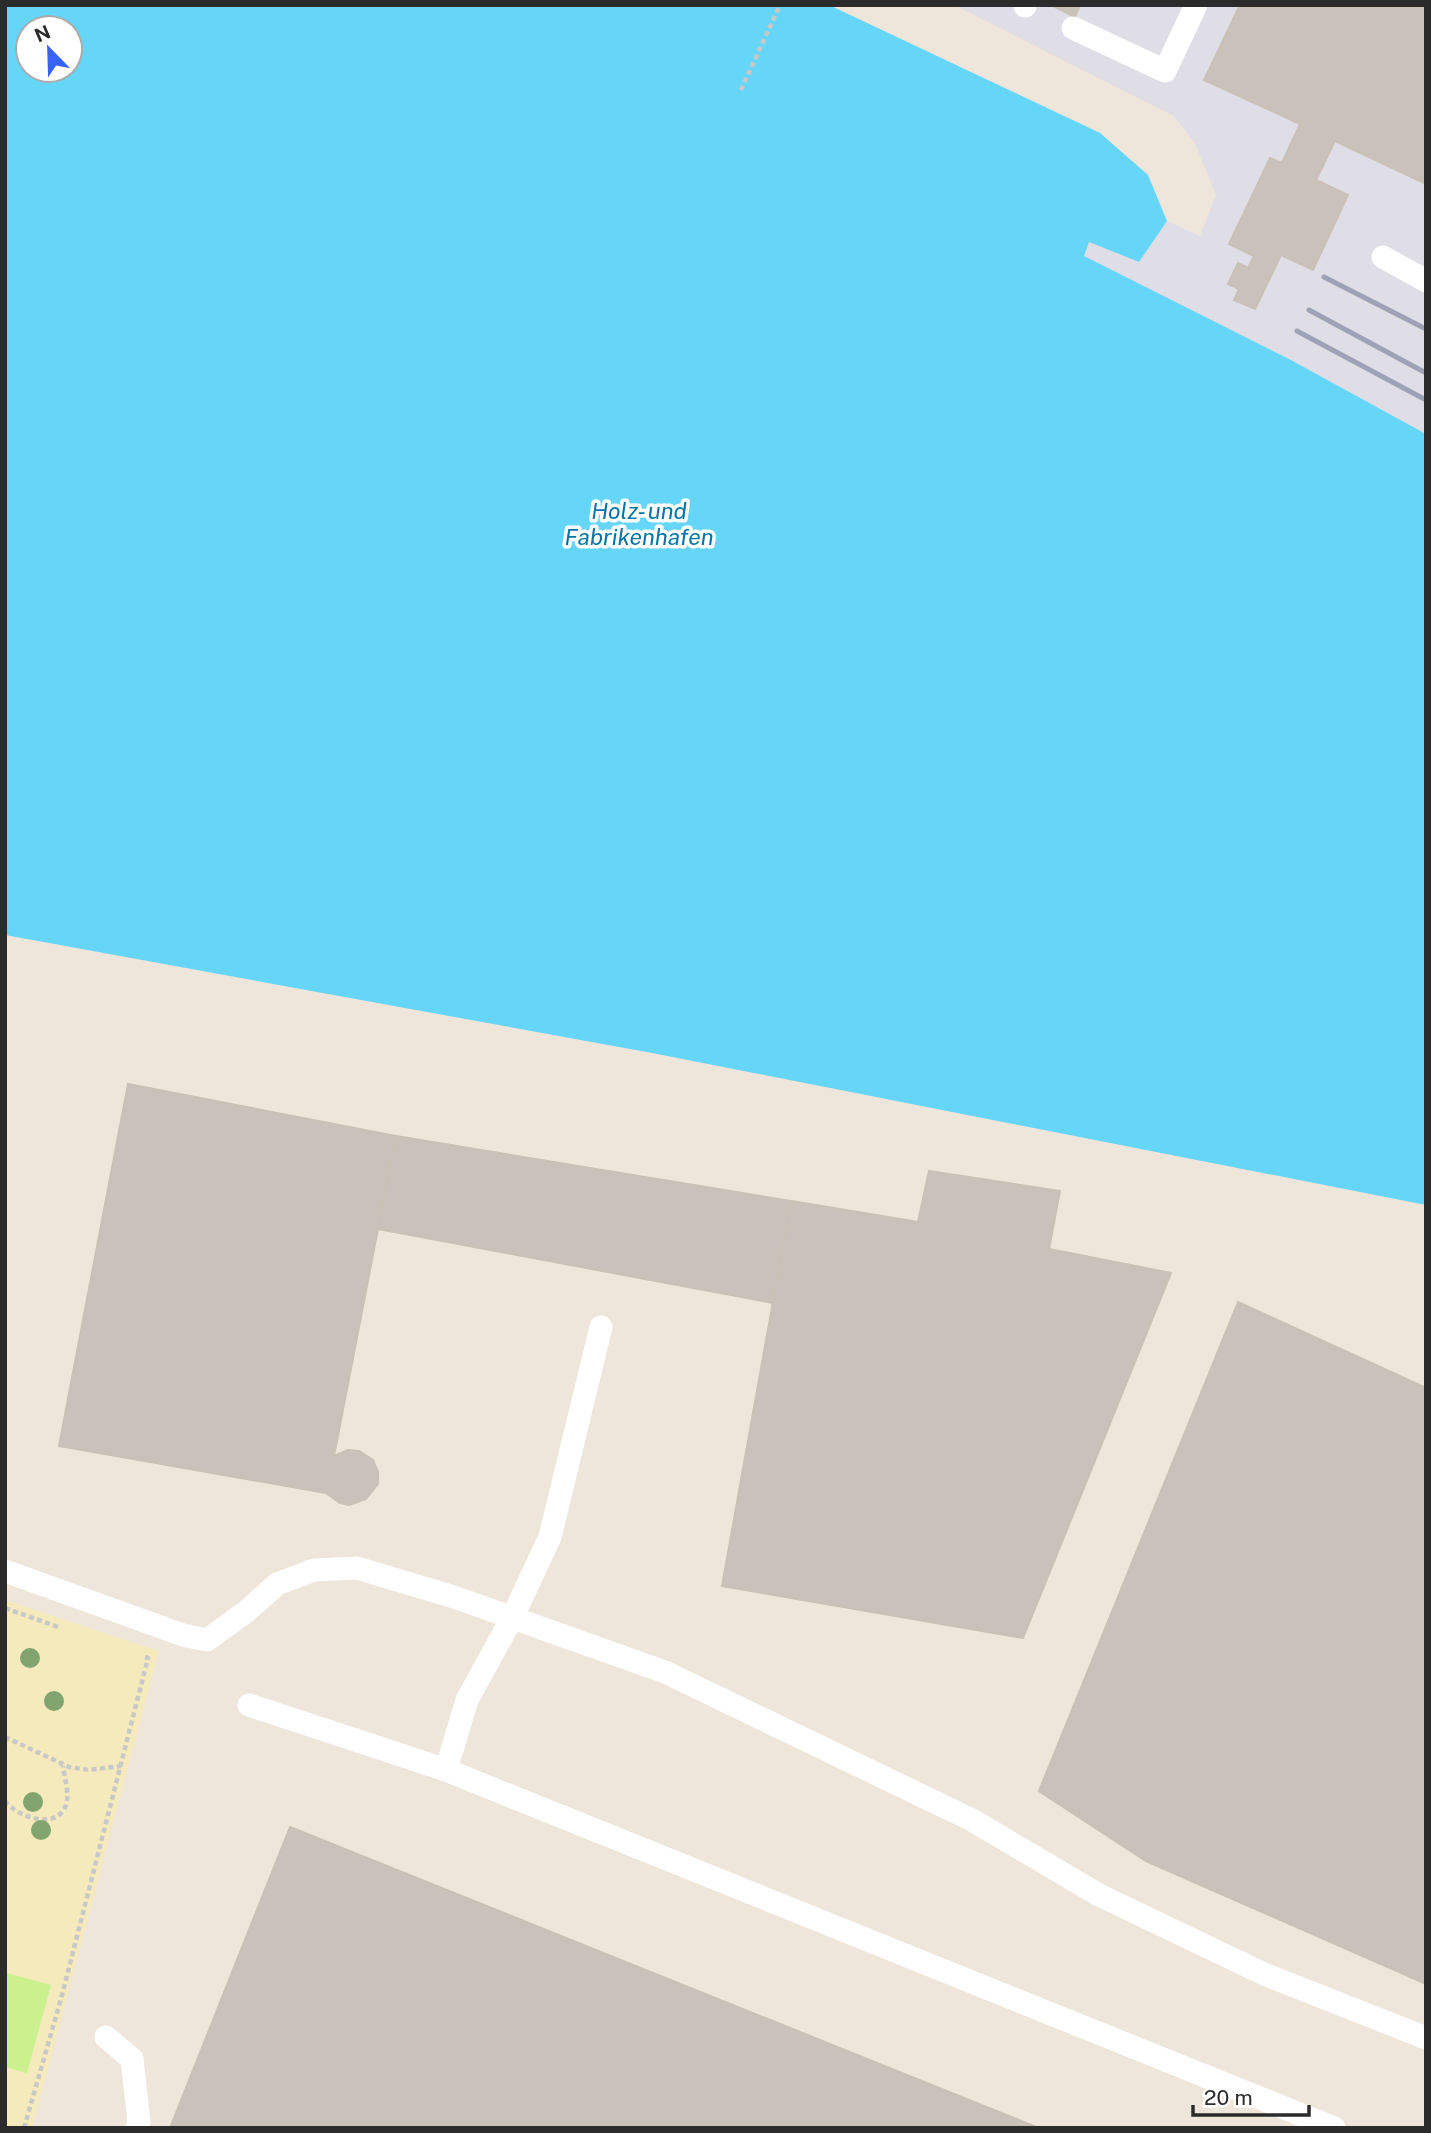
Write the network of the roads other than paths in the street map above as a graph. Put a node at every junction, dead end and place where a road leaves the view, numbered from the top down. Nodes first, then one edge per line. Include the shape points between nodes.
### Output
1 (1196, 5) edge
2 (1073, 29) dead end
3 (1383, 257) dead end
4 (1426, 281) edge
5 (601, 1327) dead end
6 (5, 1572) edge
7 (512, 1618) junction
8 (249, 1705) dead end
9 (446, 1770) junction
10 (106, 2037) dead end
11 (1426, 2038) edge
12 (137, 2128) edge
13 (1334, 2128) edge

1 - 2 lane via 1165,71
3 - 4 lane
5 - 7 lane via 550,1537
6 - 7 lane via 183,1636 207,1640 277,1584 314,1570 356,1567
7 - 9 lane via 467,1700
7 - 11 lane via 665,1672 972,1820 1099,1895 1252,1968
8 - 9 lane
9 - 13 lane
10 - 12 lane via 132,2059

